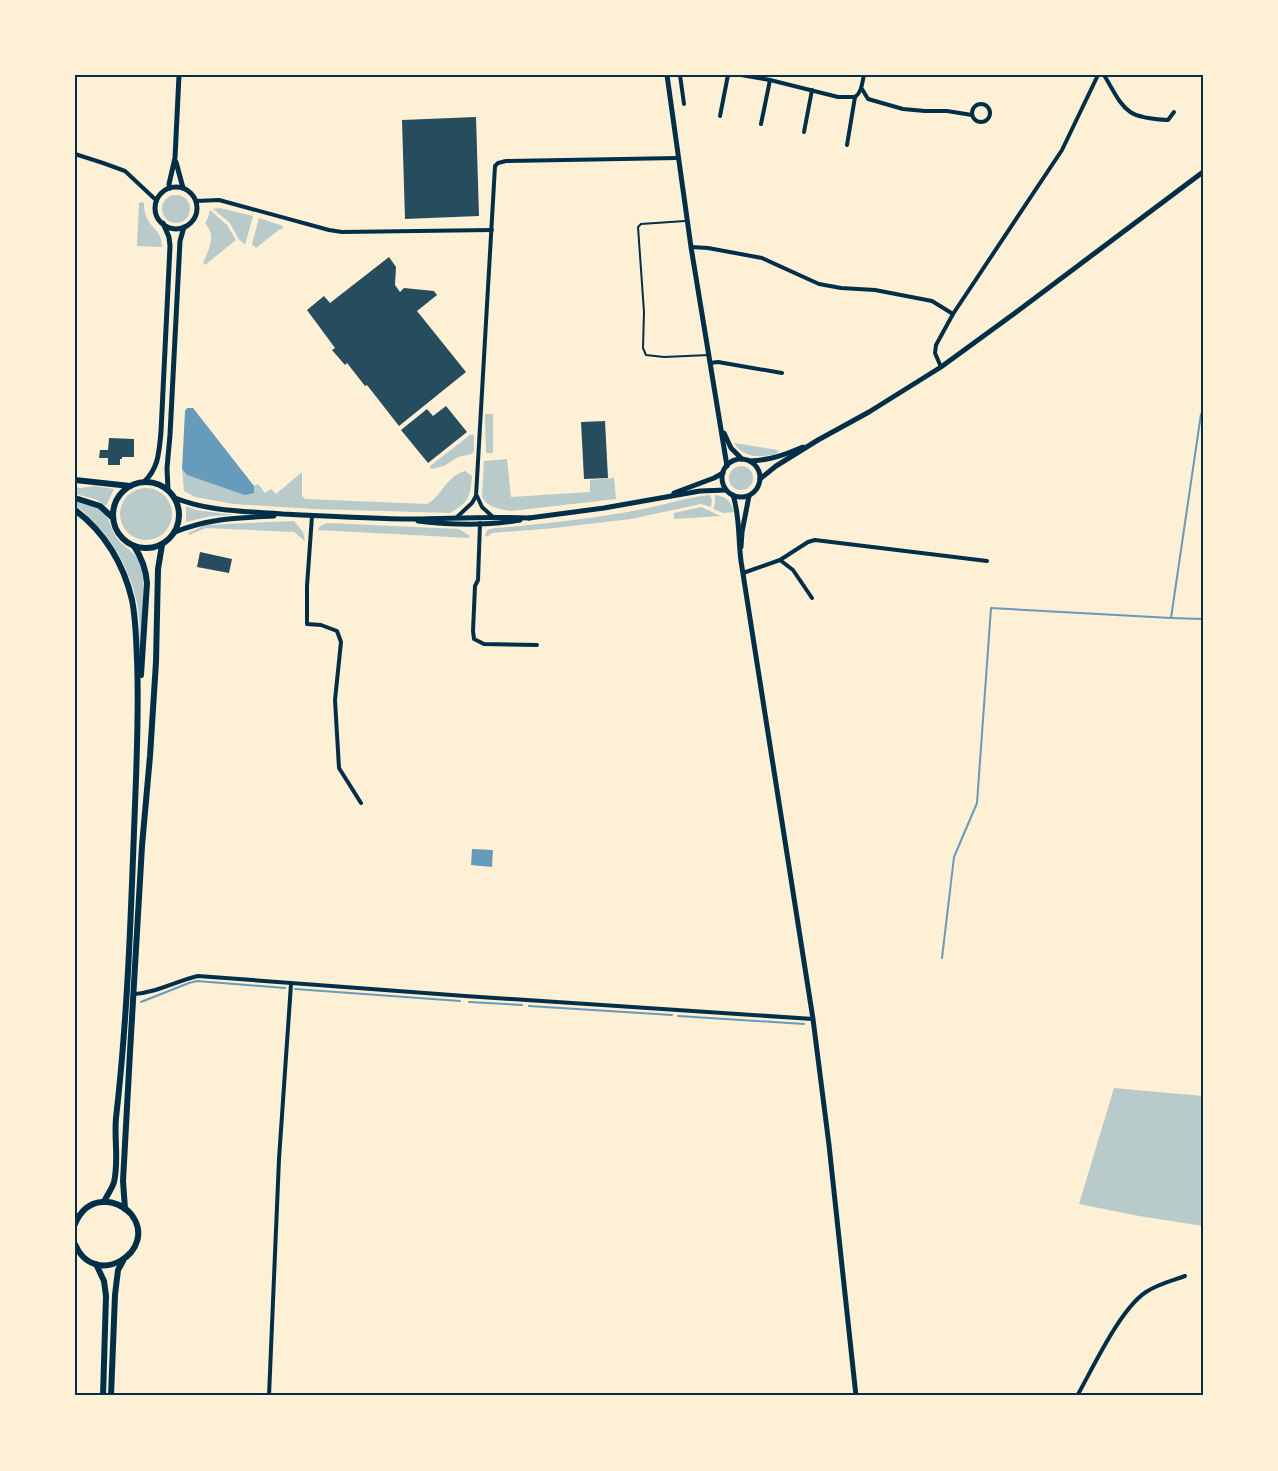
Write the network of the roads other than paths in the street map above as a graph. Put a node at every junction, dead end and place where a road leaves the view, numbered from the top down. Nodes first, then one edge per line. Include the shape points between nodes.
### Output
1 (179, 75) edge
2 (667, 75) edge
3 (680, 75) edge
4 (728, 75) edge
5 (741, 75) edge
6 (864, 75) edge
7 (1098, 75) edge
8 (1104, 75) edge
9 (770, 81) junction
10 (861, 88) junction
11 (812, 90) junction
12 (855, 98) junction
13 (684, 104) dead end
14 (1174, 112) dead end
15 (972, 115) junction
16 (720, 116) dead end
17 (761, 124) dead end
18 (804, 132) dead end
19 (847, 145) dead end
20 (75, 154) edge
21 (175, 158) junction
22 (678, 158) junction
23 (1203, 172) edge
24 (170, 188) junction
25 (183, 188) junction
26 (157, 201) junction
27 (196, 201) junction
28 (687, 221) junction
29 (163, 224) junction
30 (184, 227) junction
31 (492, 230) junction
32 (691, 248) junction
33 (953, 314) junction
34 (709, 355) junction
35 (710, 363) junction
36 (941, 367) junction
37 (782, 373) dead end
38 (721, 426) junction
39 (818, 440) junction
40 (742, 459) junction
41 (750, 461) junction
42 (727, 466) junction
43 (723, 473) junction
44 (760, 479) junction
45 (76, 481) edge
46 (144, 482) junction
47 (130, 486) junction
48 (168, 490) junction
49 (726, 490) junction
50 (733, 495) junction
51 (476, 496) junction
52 (749, 496) junction
53 (664, 497) junction
54 (75, 498) edge
55 (175, 498) junction
56 (75, 510) edge
57 (298, 514) junction
58 (312, 515) junction
59 (457, 517) junction
60 (493, 517) junction
61 (530, 518) junction
62 (113, 519) junction
63 (404, 519) junction
64 (480, 523) junction
65 (175, 532) junction
66 (162, 545) junction
67 (134, 546) junction
68 (780, 560) junction
69 (741, 561) junction
70 (987, 561) dead end
71 (743, 573) junction
72 (812, 598) dead end
73 (537, 645) dead end
74 (139, 702) junction
75 (361, 803) dead end
76 (291, 984) junction
77 (134, 994) junction
78 (813, 1019) junction
79 (104, 1202) junction
80 (125, 1209) junction
81 (75, 1224) edge
82 (75, 1246) edge
83 (123, 1261) junction
84 (96, 1264) junction
85 (1185, 1276) dead end
86 (103, 1396) edge
87 (111, 1396) edge
88 (269, 1396) edge
89 (856, 1396) edge
90 (1077, 1396) edge

1 - 21 main road
2 - 22 main road
3 - 13 street
4 - 16 street
5 - 9 street
6 - 10 street
7 - 33 street via 1062,150
8 - 14 street via 1124,108 1136,116 1168,120
9 - 11 street
9 - 17 street
10 - 12 street
10 - 15 street via 868,99 903,109
11 - 12 street
11 - 18 street
12 - 19 street
15 - 15 street via 982,122 990,116 990,110 980,103 973,108
20 - 26 street via 125,171
21 - 24 main road
21 - 25 main road
22 - 28 main road
22 - 31 street via 498,163
23 - 36 main road
24 - 25 main road
24 - 26 main road
25 - 27 main road
26 - 29 main road via 156,213
27 - 30 main road via 195,217
27 - 31 street via 219,201 342,232
28 - 32 main road
28 - 34 lane via 638,227 643,348 646,355 664,357
29 - 30 main road
29 - 46 main road via 170,251 161,432 155,465
30 - 48 main road via 180,241
31 - 51 street
32 - 33 street via 762,258 819,284 932,301
32 - 34 main road
33 - 36 street via 936,345
34 - 35 main road
35 - 37 street
35 - 38 main road
36 - 39 main road
38 - 40 main road via 730,448
38 - 42 main road
39 - 41 main road via 779,457
39 - 44 main road
40 - 41 main road
40 - 42 main road
41 - 44 main road via 757,467
42 - 43 main road
43 - 49 main road
43 - 53 main road
44 - 52 main road
45 - 47 main road
46 - 47 main road
46 - 48 main road
47 - 62 main road via 117,500
48 - 55 main road
49 - 50 main road
49 - 53 main road
50 - 52 main road
50 - 69 main road
51 - 59 street
51 - 60 street
52 - 69 main road
53 - 61 main road
54 - 62 main road via 100,506
55 - 57 main road via 211,508
55 - 65 main road via 180,515
56 - 74 main road via 110,548 126,580 135,617
57 - 58 main road
57 - 65 main road via 215,520
58 - 63 main road
58 - 75 street via 306,624 337,631 341,642 335,700 339,768
59 - 60 main road
59 - 63 main road
60 - 61 main road
61 - 64 main road
62 - 67 main road via 120,536
63 - 64 main road
64 - 73 street via 474,639 484,644
65 - 66 main road
66 - 67 main road
66 - 77 main road
67 - 74 main road via 147,583
68 - 70 street via 815,540
68 - 71 street
68 - 72 street via 793,570
69 - 71 main road
71 - 78 main road
74 - 79 main road via 128,982 115,1124 115,1173
76 - 77 street via 198,976
76 - 78 street
76 - 88 street
77 - 80 main road via 123,1181
78 - 89 main road
79 - 80 main road
79 - 81 main road via 87,1207
80 - 83 main road via 134,1219 137,1231 136,1245
82 - 84 main road via 84,1258
83 - 84 main road
83 - 87 main road via 114,1295
84 - 86 main road via 106,1296
85 - 90 street via 1154,1287 1136,1299 1111,1334

